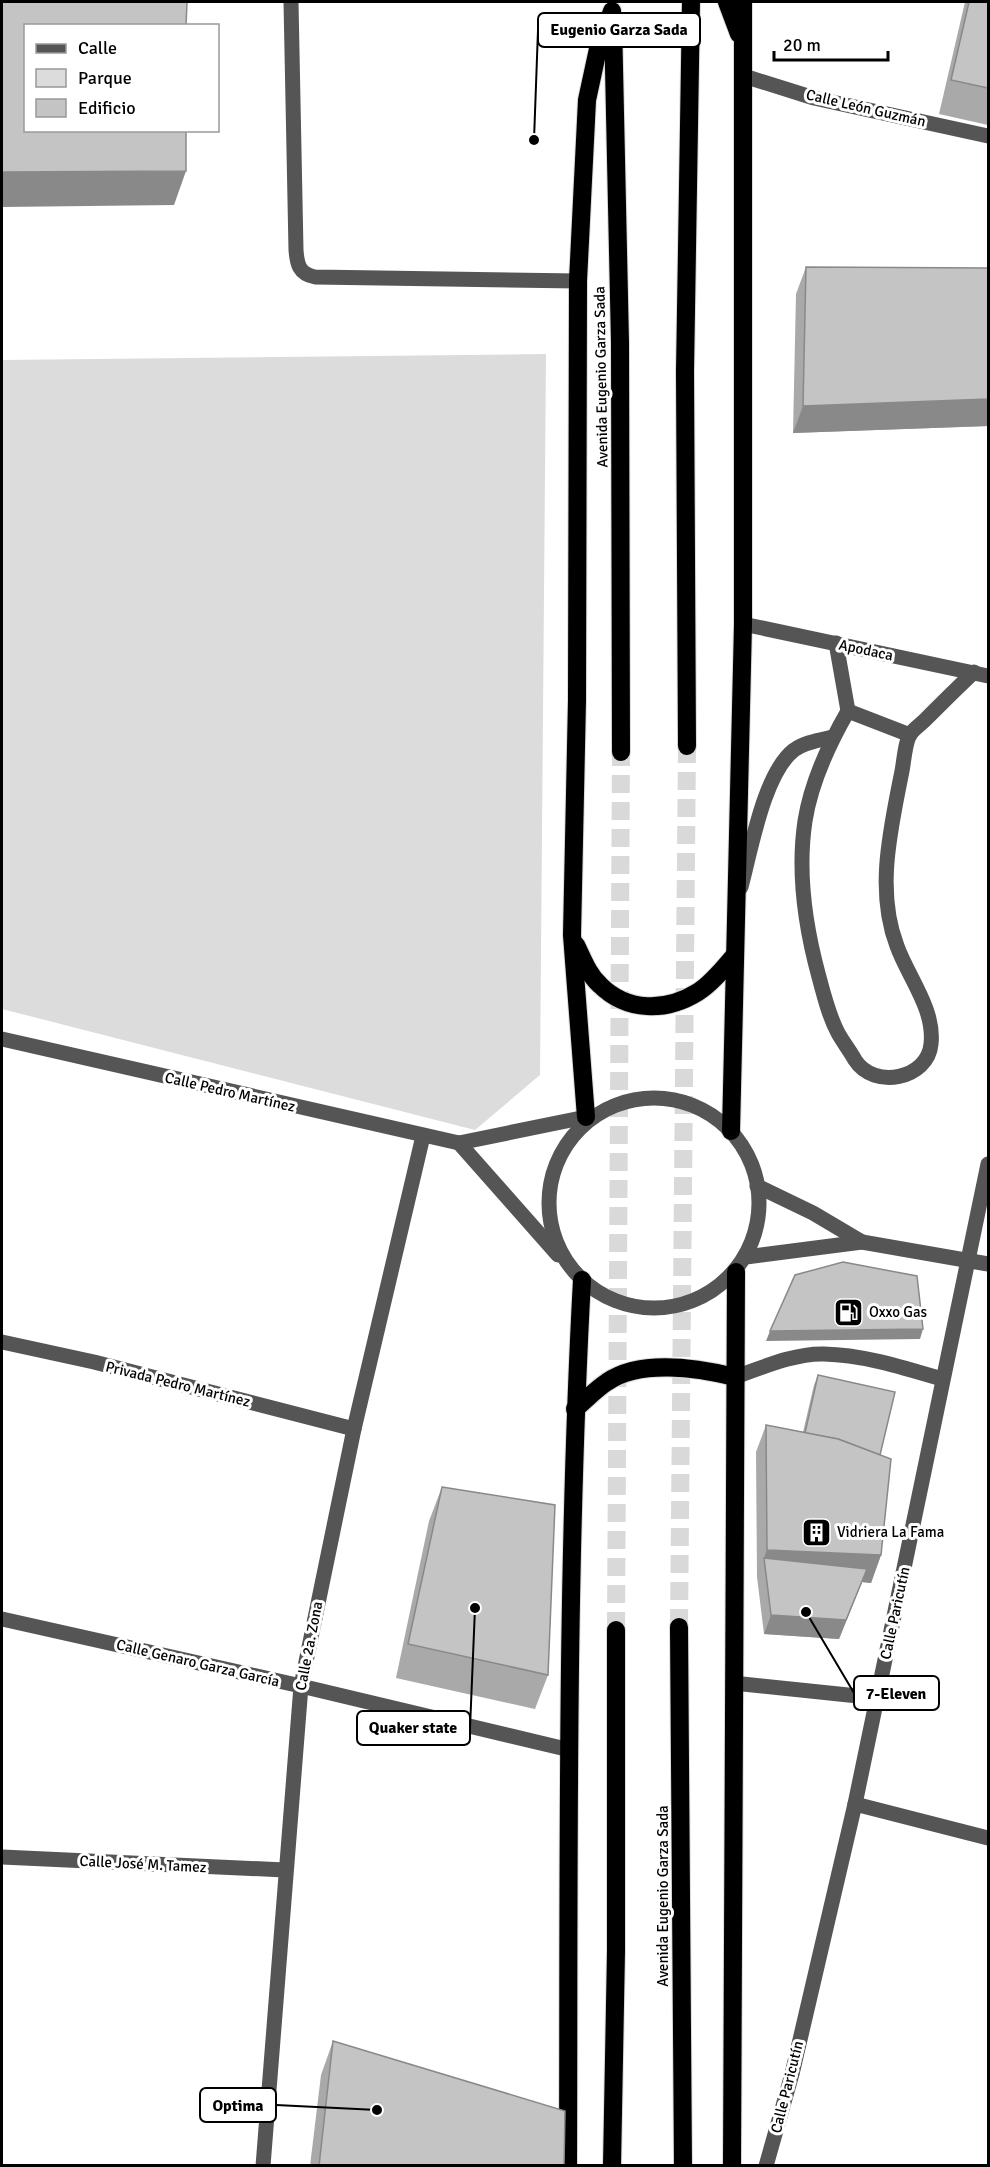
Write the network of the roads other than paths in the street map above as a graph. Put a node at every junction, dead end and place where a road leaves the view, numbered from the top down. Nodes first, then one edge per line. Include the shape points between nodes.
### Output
1 (291, 2) edge
2 (691, 2) edge
3 (727, 2) edge
4 (743, 2) edge
5 (612, 6) edge
6 (743, 46) junction
7 (744, 76) junction
8 (988, 136) edge
9 (578, 281) junction
10 (742, 624) junction
11 (836, 643) junction
12 (981, 674) edge
13 (848, 711) junction
14 (910, 735) junction
15 (833, 737) junction
16 (687, 746) tunnel mouth
17 (621, 752) tunnel mouth
18 (736, 904) junction
19 (572, 935) junction
20 (734, 956) junction
21 (2, 1039) edge
22 (586, 1118) junction
23 (731, 1131) junction
24 (423, 1136) junction
25 (459, 1143) junction
26 (988, 1164) edge
27 (757, 1186) junction
28 (862, 1242) junction
29 (746, 1257) junction
30 (968, 1259) junction
31 (566, 1263) junction
32 (988, 1264) edge
33 (736, 1272) junction
34 (582, 1280) junction
35 (2, 1342) edge
36 (735, 1377) junction
37 (942, 1379) junction
38 (575, 1409) junction
39 (354, 1429) junction
40 (2, 1619) edge
41 (679, 1627) tunnel mouth
42 (616, 1630) tunnel mouth
43 (733, 1683) junction
44 (301, 1686) junction
45 (877, 1698) junction
46 (570, 1750) junction
47 (855, 1804) junction
48 (988, 1838) edge
49 (2, 1857) edge
50 (285, 1870) junction
51 (263, 2166) edge
52 (568, 2166) edge
53 (612, 2166) edge
54 (683, 2166) edge
55 (732, 2166) edge
56 (766, 2166) edge

1 - 9 street via 296,250 300,269 306,275
2 - 16 highway via 685,372
3 - 6 highway
4 - 6 highway
5 - 9 highway via 587,100
5 - 17 highway, Avenida Eugenio Garza Sada via 620,343
6 - 7 highway
7 - 8 street, Calle León Guzmán via 814,98
7 - 10 highway
9 - 19 highway
10 - 11 street, Apodaca
10 - 18 highway
11 - 12 street, Apodaca
11 - 13 street
12 - 14 street
13 - 14 street
13 - 15 street
14 - 15 street via 891,836 886,900 897,946 924,1006 932,1042 929,1055 920,1066 909,1074 889,1078 871,1074 859,1065 838,1032 810,945 802,892 802,850 806,818
15 - 18 street via 794,750 776,773
18 - 20 highway
19 - 20 highway via 598,984 611,995 641,1006 666,1006 681,1001 699,991
19 - 22 highway
20 - 23 highway
21 - 24 street, Calle Pedro Martínez
22 - 23 street via 621,1102 651,1097 680,1101 708,1112
22 - 25 street, Calle Pedro Martínez
22 - 31 street via 560,1152 549,1183 548,1216
23 - 27 street via 750,1158
24 - 25 street, Calle Pedro Martínez
24 - 39 street, Calle 2a. Zona
25 - 31 street
26 - 30 street, Calle Paricutín
27 - 28 street
27 - 29 street via 759,1222
28 - 29 street
28 - 30 street
29 - 33 street
30 - 32 street
30 - 37 street, Calle Paricutín
31 - 34 street
33 - 34 street via 703,1297 668,1308 636,1307 605,1297
33 - 36 highway
34 - 38 highway
35 - 39 street, Privada Pedro Martínez
36 - 37 street via 780,1361 823,1354 873,1360
36 - 38 highway via 712,1371 646,1368 608,1381
36 - 43 highway
37 - 45 street, Calle Paricutín
38 - 46 highway
39 - 44 street, Calle 2a. Zona
40 - 44 street, Calle Genaro Garza García
41 - 54 highway, Avenida Eugenio Garza Sada
42 - 53 highway
43 - 45 street
43 - 55 highway
44 - 46 street, Calle Genaro Garza García
44 - 50 street, Calle 2a. Zona
45 - 47 street, Calle Paricutín
46 - 52 highway
47 - 48 street
47 - 56 street, Calle Paricutín via 792,2074
49 - 50 street, Calle José M. Tamez
50 - 51 street, Calle 2a. Zona

